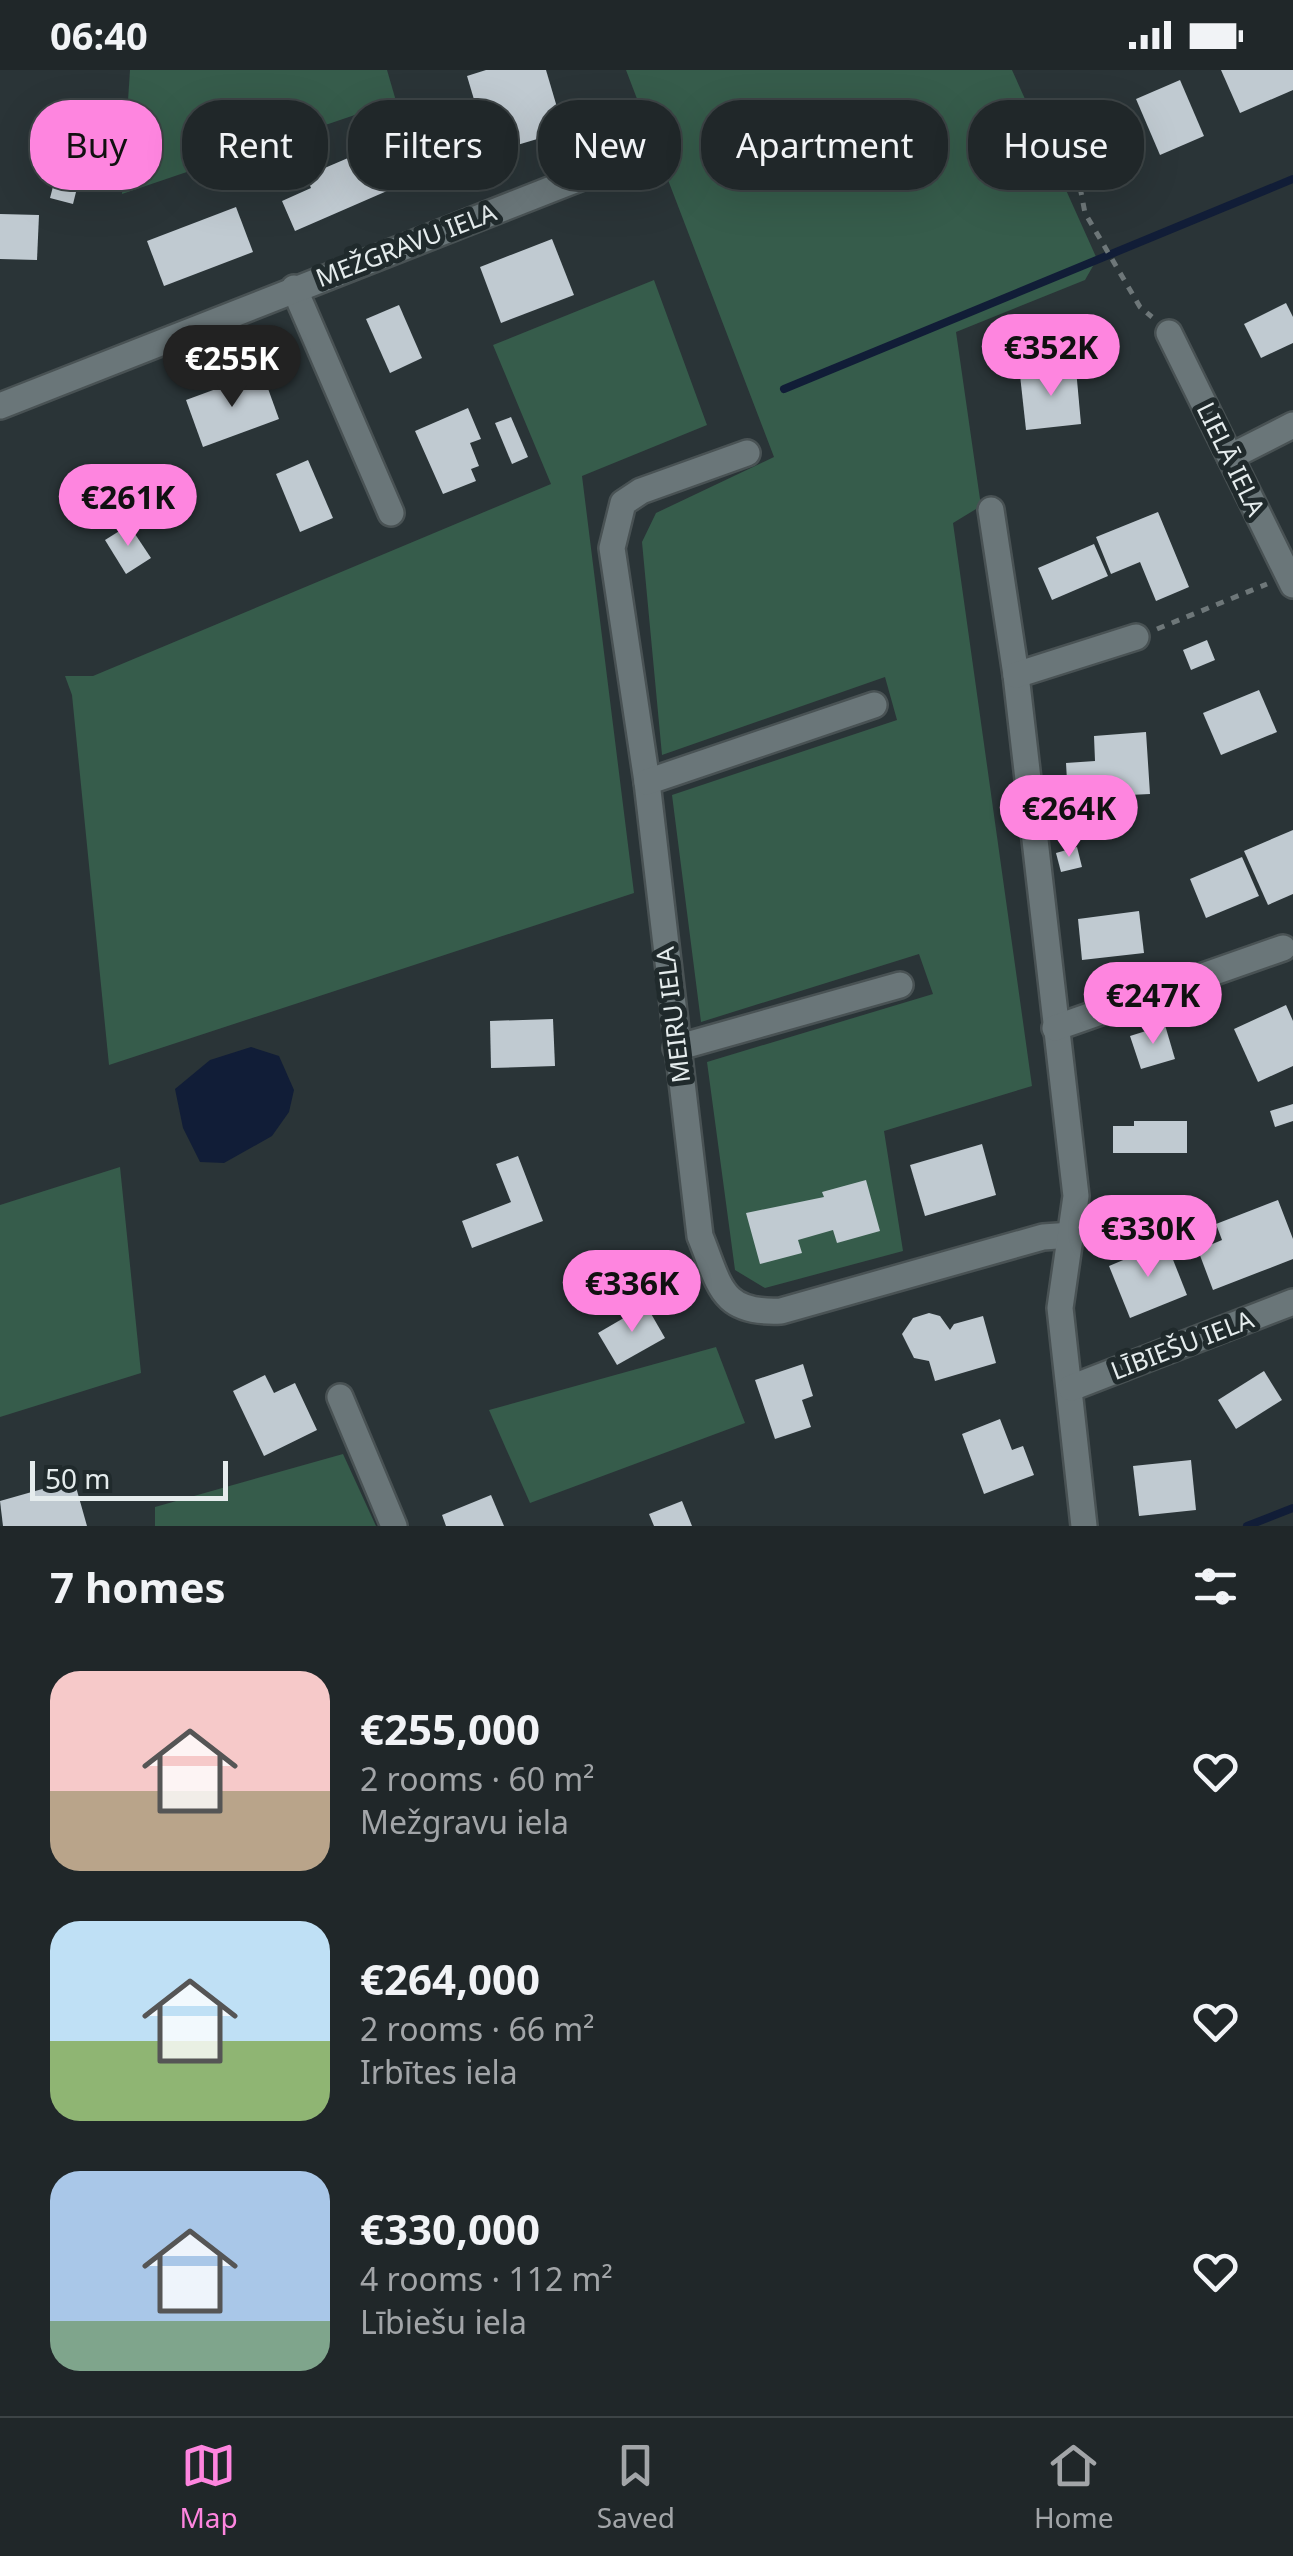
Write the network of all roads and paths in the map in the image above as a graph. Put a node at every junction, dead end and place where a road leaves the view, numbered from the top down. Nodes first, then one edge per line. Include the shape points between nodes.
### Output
1 (548, 190) edge
2 (1080, 190) edge
3 (294, 288) junction
4 (1169, 333) joint
5 (0, 406) edge
6 (1293, 425) edge
7 (746, 452) dead end
8 (1230, 457) junction
9 (991, 510) dead end
10 (392, 513) dead end
11 (1291, 580) edge
12 (1136, 637) joint
13 (1016, 675) junction
14 (874, 705) dead end
15 (647, 782) junction
16 (1283, 948) dead end
17 (900, 984) dead end
18 (1055, 1028) junction
19 (676, 1048) junction
20 (1072, 1235) junction
21 (1293, 1302) edge
22 (1071, 1388) junction
23 (340, 1397) dead end
24 (394, 1526) edge
25 (1084, 1526) edge

1 - 3 street, MEŽGRAVU IELA
2 - 4 path via 1084,213 1140,306
3 - 5 street, MEŽGRAVU IELA
3 - 10 street
4 - 8 street, LIELĀ IELA
6 - 8 street
7 - 15 street, MEIRU IELA via 624,503 612,548
8 - 11 street, LIELĀ IELA
9 - 13 street
11 - 12 path
12 - 13 street
13 - 18 street
14 - 15 street
15 - 19 street, MEIRU IELA
16 - 18 street
17 - 19 street
18 - 20 street via 1076,1196
19 - 20 street, MEIRU IELA via 700,1236 726,1299 751,1312 781,1310 1043,1237
20 - 22 street via 1060,1308
21 - 22 street, LĪBIEŠU IELA
22 - 25 street
23 - 24 street

